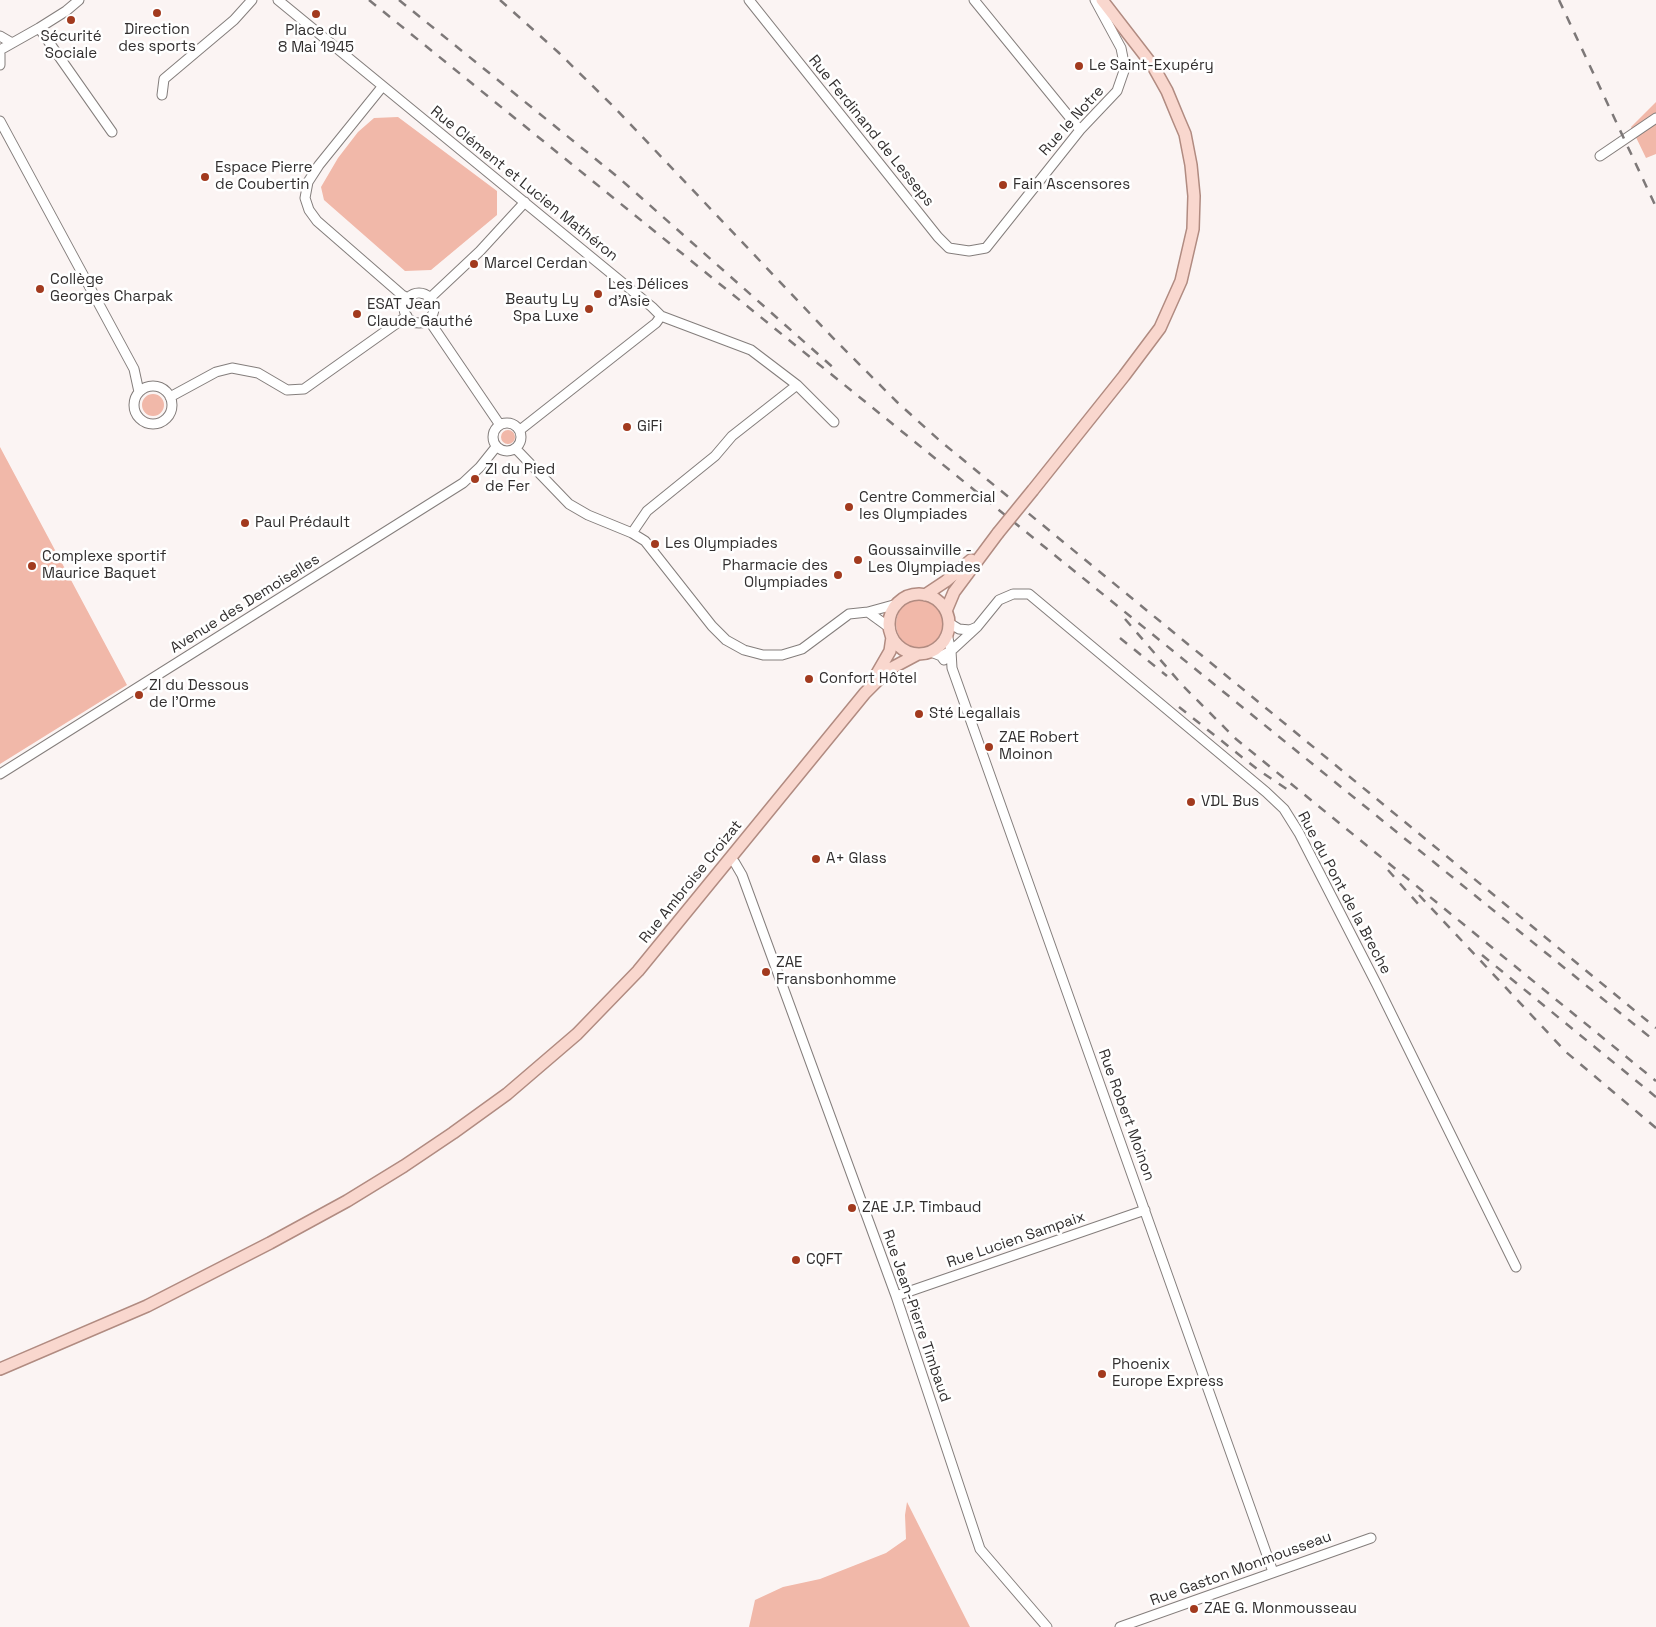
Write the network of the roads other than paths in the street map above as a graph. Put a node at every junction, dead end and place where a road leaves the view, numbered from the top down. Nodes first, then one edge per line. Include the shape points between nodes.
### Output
1 (79, 0) edge
2 (252, 0) edge
3 (278, 0) edge
4 (749, 0) edge
5 (974, 0) edge
6 (1095, 0) edge
7 (1102, 0) edge
8 (39, 28) junction
9 (0, 36) edge
10 (12, 43) junction
11 (0, 50) edge
12 (0, 54) edge
13 (0, 65) edge
14 (382, 86) junction
15 (162, 95) dead end
16 (1656, 118) edge
17 (0, 121) edge
18 (1080, 130) junction
19 (112, 132) dead end
20 (1600, 156) dead end
21 (525, 202) junction
22 (986, 248) joint
23 (408, 298) junction
24 (430, 298) junction
25 (407, 316) junction
26 (661, 316) junction
27 (428, 320) junction
28 (797, 385) junction
29 (139, 392) junction
30 (170, 397) junction
31 (834, 422) dead end
32 (500, 425) junction
33 (520, 430) junction
34 (496, 447) junction
35 (516, 449) junction
36 (632, 533) junction
37 (987, 545) junction
38 (925, 595) junction
39 (897, 604) junction
40 (946, 611) junction
41 (868, 612) junction
42 (977, 627) junction
43 (948, 629) junction
44 (891, 632) junction
45 (951, 651) junction
46 (918, 654) junction
47 (936, 654) junction
48 (952, 668) junction
49 (865, 693) junction
50 (0, 774) edge
51 (731, 858) junction
52 (1145, 1210) junction
53 (1516, 1267) dead end
54 (896, 1296) junction
55 (0, 1369) edge
56 (1371, 1538) dead end
57 (1273, 1572) junction
58 (1046, 1627) edge
59 (1120, 1627) edge

1 - 8 street
2 - 15 street via 230,24 164,79
3 - 14 street, Rue Clément et Lucien Mathéron
4 - 22 street, Rue Ferdinand de Lesseps via 938,237 949,248 969,251
5 - 18 street
6 - 18 street, Rue le Notre via 1121,48 1125,68 1118,92
7 - 37 main road, bridge via 1153,66 1180,120 1191,165 1193,229 1181,280 1160,328
8 - 10 street
8 - 19 street
9 - 10 street
10 - 11 street
12 - 13 street
14 - 21 street, Rue Clément et Lucien Mathéron
14 - 23 street via 319,166 308,182 305,198 316,221
16 - 20 street
17 - 29 street via 134,369
18 - 22 street, Rue le Notre
21 - 24 street
21 - 26 street, Rue Clément et Lucien Mathéron
23 - 24 street via 417,293
23 - 25 street via 404,307
24 - 27 street via 433,311
25 - 27 street via 414,322
25 - 30 street via 304,389 287,390 258,373 232,368 216,372
26 - 28 street, Rue Clément et Lucien Mathéron via 751,350
26 - 33 street
27 - 32 street
28 - 31 street, Rue Clément et Lucien Mathéron
28 - 36 street via 732,436 715,456 647,511
29 - 30 street via 156,386
29 - 30 street via 134,403 137,415 152,424 167,418 172,408
32 - 33 street via 513,424
32 - 34 street via 494,433
33 - 35 street
34 - 35 street via 506,452
34 - 50 street, Avenue des Demoiselles via 462,484
35 - 36 street via 569,504
36 - 41 street via 645,541 719,633 744,650 782,655 802,649 850,614
37 - 38 main road via 956,574
37 - 40 main road via 954,592
38 - 39 main road via 910,596
38 - 40 main road via 937,600
39 - 41 street
39 - 44 main road via 892,613
40 - 43 main road
41 - 44 street
42 - 43 street
42 - 45 street, Rue du Pont de la Breche
42 - 53 street, Rue du Pont de la Breche via 999,600 1013,594 1028,594 1284,809 1372,976
43 - 45 street, Rue Robert Moinon
43 - 47 main road
44 - 46 main road via 905,650
44 - 49 main road via 887,657
45 - 47 street, Rue du Pont de la Breche
45 - 48 street, Rue Robert Moinon
46 - 47 main road
46 - 49 main road via 888,670
47 - 48 street, Rue Robert Moinon
48 - 52 street, Rue Robert Moinon
49 - 51 main road, Rue Ambroise Croizat
51 - 54 street, Rue Jean-Pierre Timbaud via 742,876
51 - 55 main road, Rue Ambroise Croizat via 618,993 528,1078 483,1113 425,1153 242,1258 147,1306
52 - 54 street, Rue Lucien Sampaix
52 - 57 street, Rue Robert Moinon
54 - 58 street, Rue Jean-Pierre Timbaud via 980,1549
56 - 57 street, Rue Gaston Monmousseau
57 - 59 street, Rue Gaston Monmousseau

